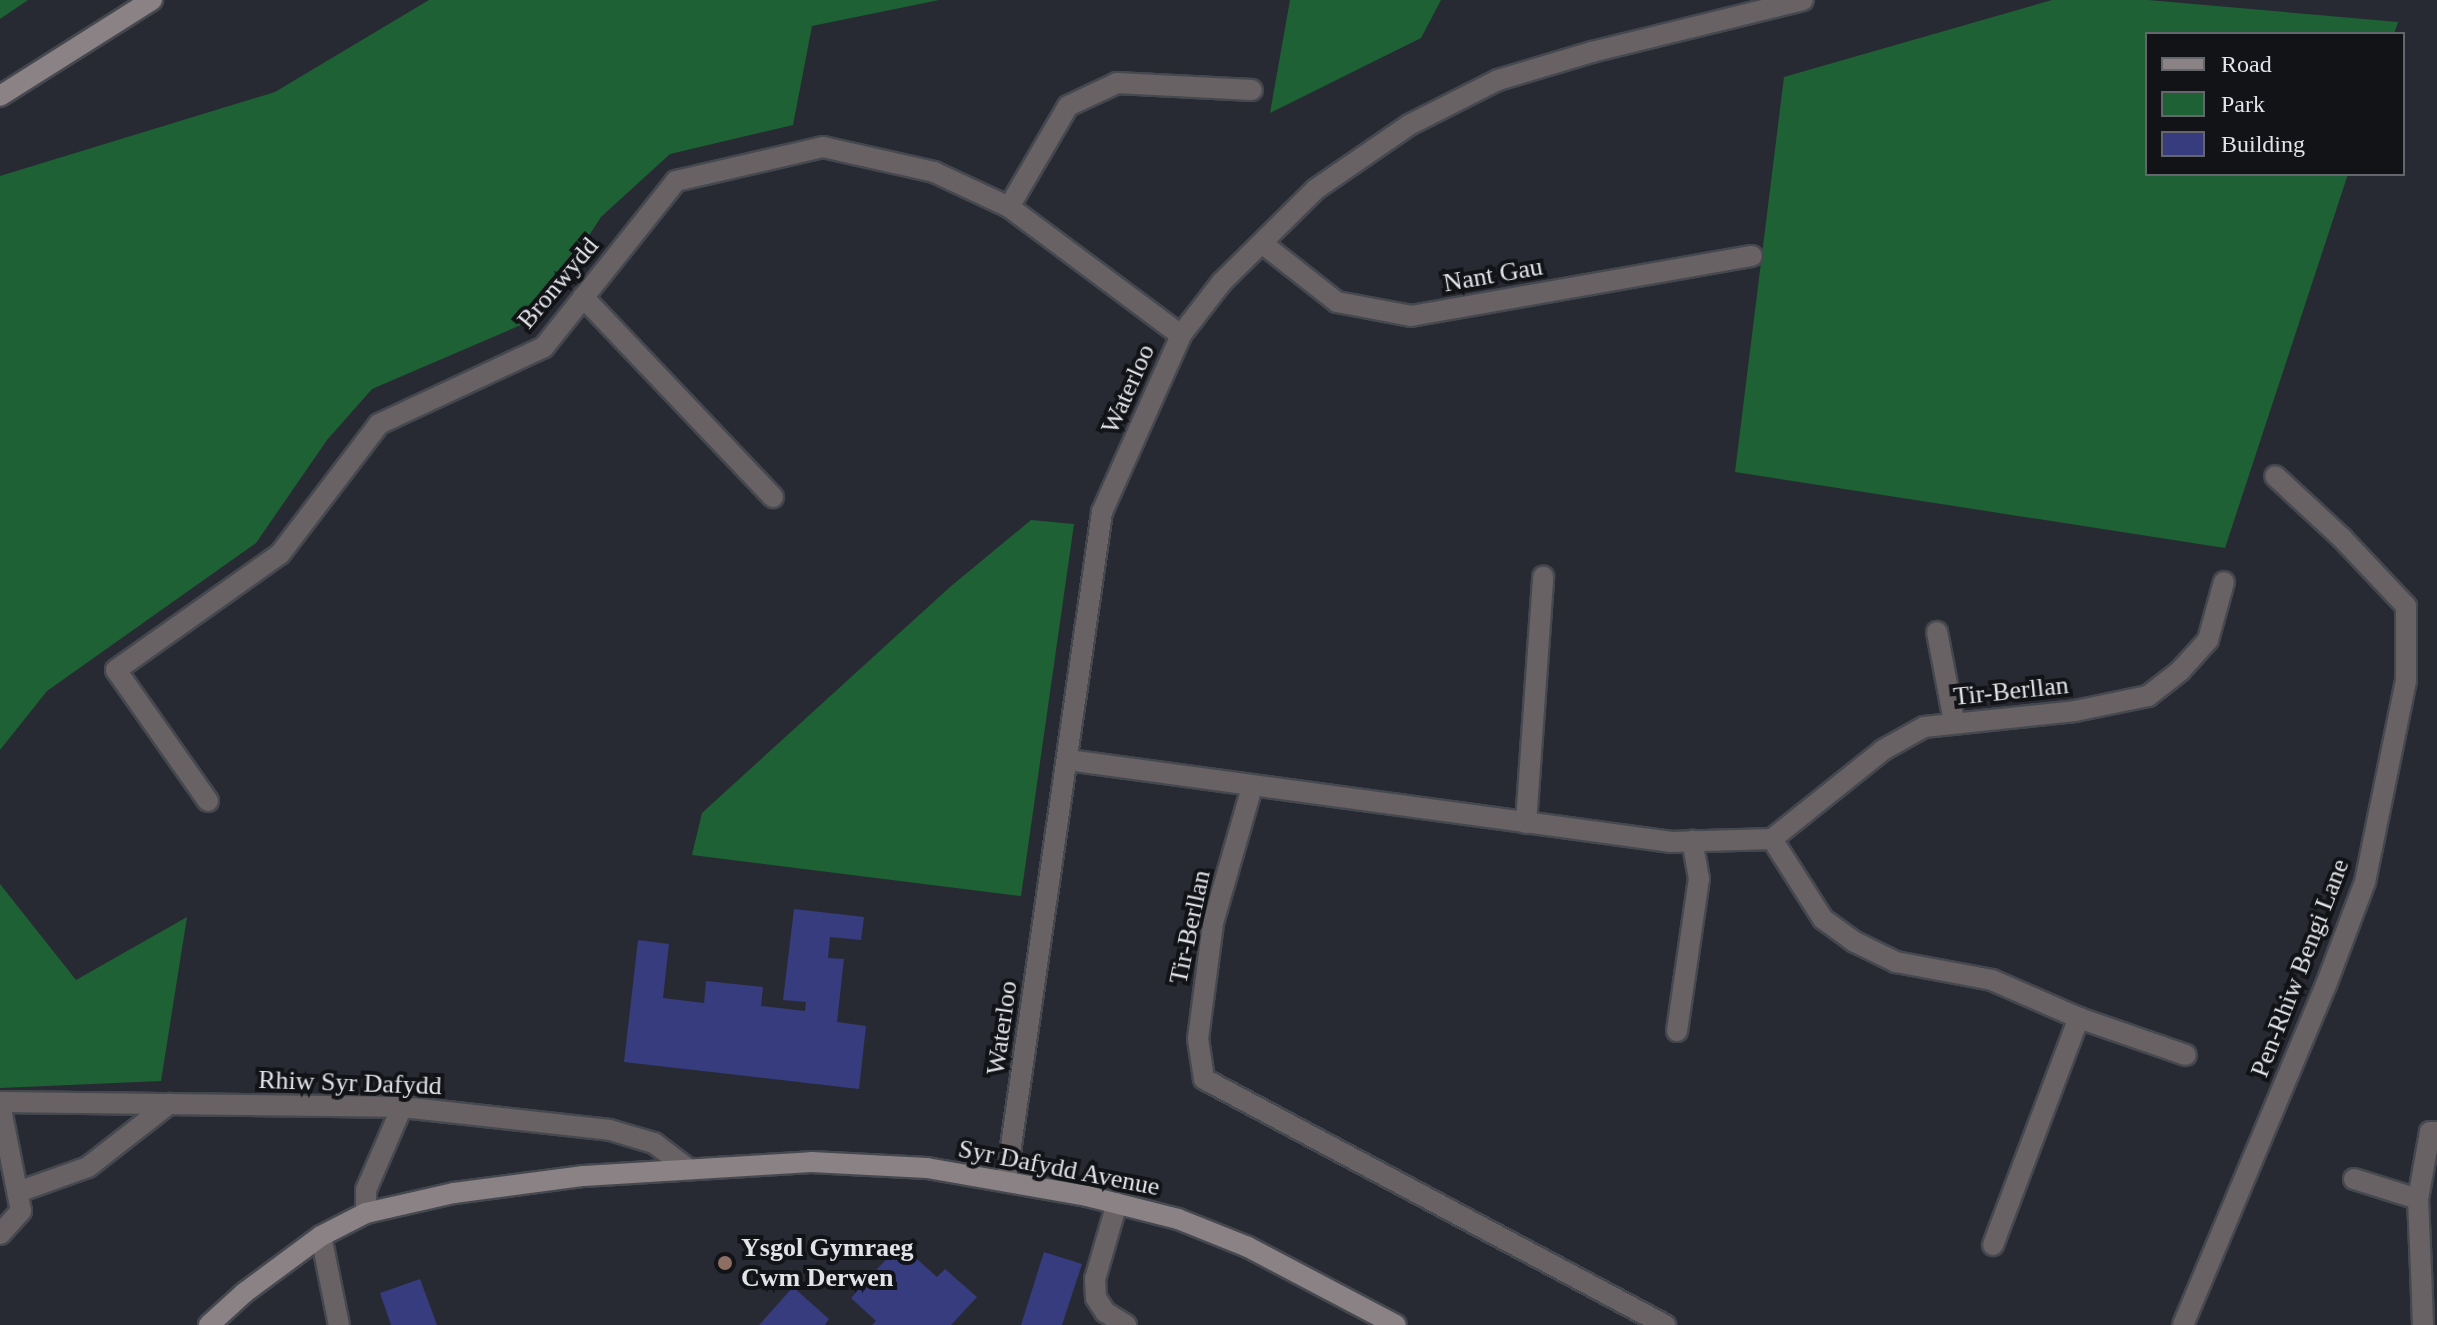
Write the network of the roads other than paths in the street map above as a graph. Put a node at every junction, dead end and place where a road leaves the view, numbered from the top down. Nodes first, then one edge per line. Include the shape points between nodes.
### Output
1 (152, 0) edge
2 (1803, 0) edge
3 (1252, 90) dead end
4 (0, 96) edge
5 (1009, 207) junction
6 (1263, 244) junction
7 (1752, 256) dead end
8 (583, 297) junction
9 (1181, 335) junction
10 (2275, 476) dead end
11 (773, 497) dead end
12 (1543, 577) dead end
13 (2224, 582) dead end
14 (1937, 632) dead end
15 (1954, 721) junction
16 (1068, 760) junction
17 (1252, 787) junction
18 (208, 801) dead end
19 (1526, 823) junction
20 (1772, 839) junction
21 (1692, 841) junction
22 (2079, 1018) junction
23 (1677, 1031) dead end
24 (2186, 1055) dead end
25 (0, 1103) edge
26 (169, 1104) junction
27 (402, 1107) junction
28 (2437, 1132) edge
29 (687, 1168) junction
30 (2354, 1179) dead end
31 (1006, 1181) junction
32 (18, 1192) junction
33 (2418, 1199) junction
34 (1117, 1203) junction
35 (366, 1213) junction
36 (0, 1234) edge
37 (321, 1236) junction
38 (1993, 1245) dead end
39 (336, 1317) edge
40 (211, 1324) edge
41 (1126, 1325) edge
42 (1396, 1325) edge
43 (1665, 1325) edge
44 (2183, 1325) edge
45 (2423, 1325) edge

1 - 4 street
2 - 6 street, Waterloo via 1498,80 1409,125 1316,189
3 - 5 street via 1117,83 1068,106
5 - 8 street, Bronwydd via 934,172 823,147 676,181
5 - 9 street, Bronwydd
6 - 7 street, Nant Gau via 1337,302 1411,316
6 - 9 street, Waterloo via 1222,282
8 - 11 street
8 - 18 street, Bronwydd via 544,347 379,424 280,554 116,670
9 - 16 street, Waterloo via 1102,512
10 - 44 street, Pen-Rhiw Bengi Lane via 2406,606 2406,680 2365,882
12 - 19 street
13 - 15 street, Tir-Berllan via 2208,640 2148,696 2075,711
14 - 15 street
15 - 20 street, Tir-Berllan via 1924,727 1883,750
16 - 17 street
16 - 31 street, Waterloo
17 - 19 street
17 - 43 street, Tir-Berllan via 1213,923 1198,1039 1204,1079
19 - 21 street
20 - 21 street
20 - 22 street via 1823,919 1855,942 1896,962 1992,980
21 - 23 street via 1699,879
22 - 24 street
22 - 38 street
25 - 26 street, Rhiw Syr Dafydd
25 - 32 street
26 - 27 street, Rhiw Syr Dafydd
26 - 32 street via 88,1167
27 - 29 street, Rhiw Syr Dafydd via 610,1130 654,1143
27 - 35 street via 366,1190
28 - 33 street via 2430,1132
29 - 31 street, Syr Dafydd Avenue via 811,1162 927,1168
29 - 35 street, Syr Dafydd Avenue via 454,1193
30 - 33 street
31 - 34 street, Syr Dafydd Avenue
32 - 36 street via 21,1211
33 - 45 street
34 - 41 street via 1095,1279 1096,1298 1105,1312
34 - 42 street, Syr Dafydd Avenue via 1178,1219 1248,1247
35 - 37 street, Syr Dafydd Avenue
37 - 39 street
37 - 40 street, Syr Dafydd Avenue

